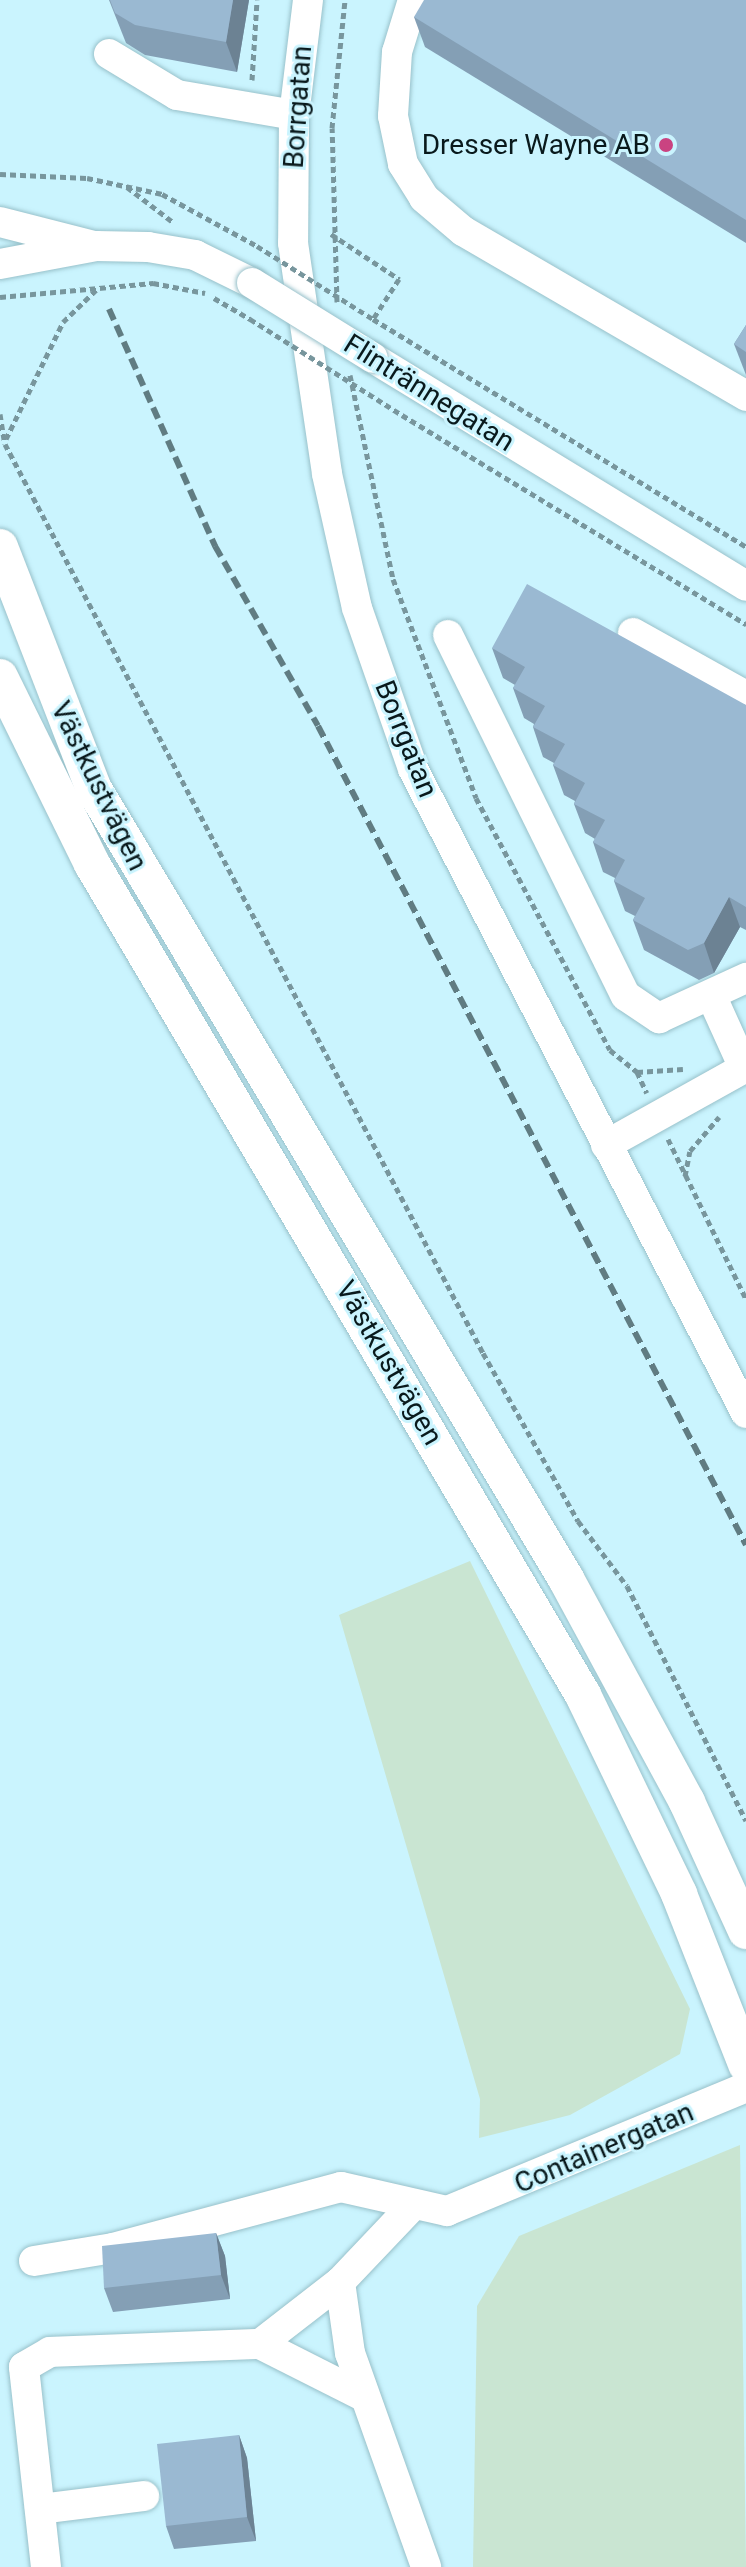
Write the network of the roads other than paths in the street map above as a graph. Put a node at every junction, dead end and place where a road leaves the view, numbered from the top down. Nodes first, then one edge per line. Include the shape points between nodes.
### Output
1 (308, 0) edge
2 (413, 0) edge
3 (109, 54) dead end
4 (294, 115) junction
5 (0, 222) edge
6 (96, 246) junction
7 (0, 264) edge
8 (746, 396) edge
9 (0, 547) edge
10 (746, 586) edge
11 (633, 633) dead end
12 (448, 635) dead end
13 (0, 677) edge
14 (746, 696) edge
15 (746, 978) edge
16 (711, 995) junction
17 (741, 1061) edge
18 (606, 1145) junction
19 (738, 1380) edge
20 (746, 1413) edge
21 (746, 1931) edge
22 (746, 2064) edge
23 (746, 2087) edge
24 (412, 2206) junction
25 (34, 2261) dead end
26 (340, 2282) junction
27 (260, 2344) junction
28 (363, 2396) junction
29 (144, 2496) dead end
30 (40, 2509) junction
31 (46, 2567) edge
32 (426, 2567) edge

1 - 4 street, Borrgatan
2 - 8 street via 397,52 393,116 403,164 424,198 463,231
3 - 4 street via 177,95
4 - 18 street, Borrgatan via 293,243 327,474 357,608 413,769
5 - 6 street, Flintrännegatan
6 - 7 street, Flintrännegatan
6 - 10 street, Flintrännegatan, bridge via 195,255 252,283 361,362
9 - 21 main road, Västkustvägen via 94,789 566,1579 687,1802
11 - 14 street
12 - 16 street via 626,996 659,1018
13 - 22 main road, Västkustvägen via 92,864 590,1708 679,1894
15 - 16 street
16 - 17 street
17 - 18 street
18 - 19 street, Borrgatan
19 - 20 street, Borrgatan
23 - 24 street, Containergatan via 461,2207
24 - 25 street via 341,2187 113,2248
24 - 26 street
26 - 27 street
26 - 28 street
27 - 28 street
27 - 30 street via 50,2352 24,2367
28 - 32 street via 419,2532
29 - 30 street
30 - 31 street

